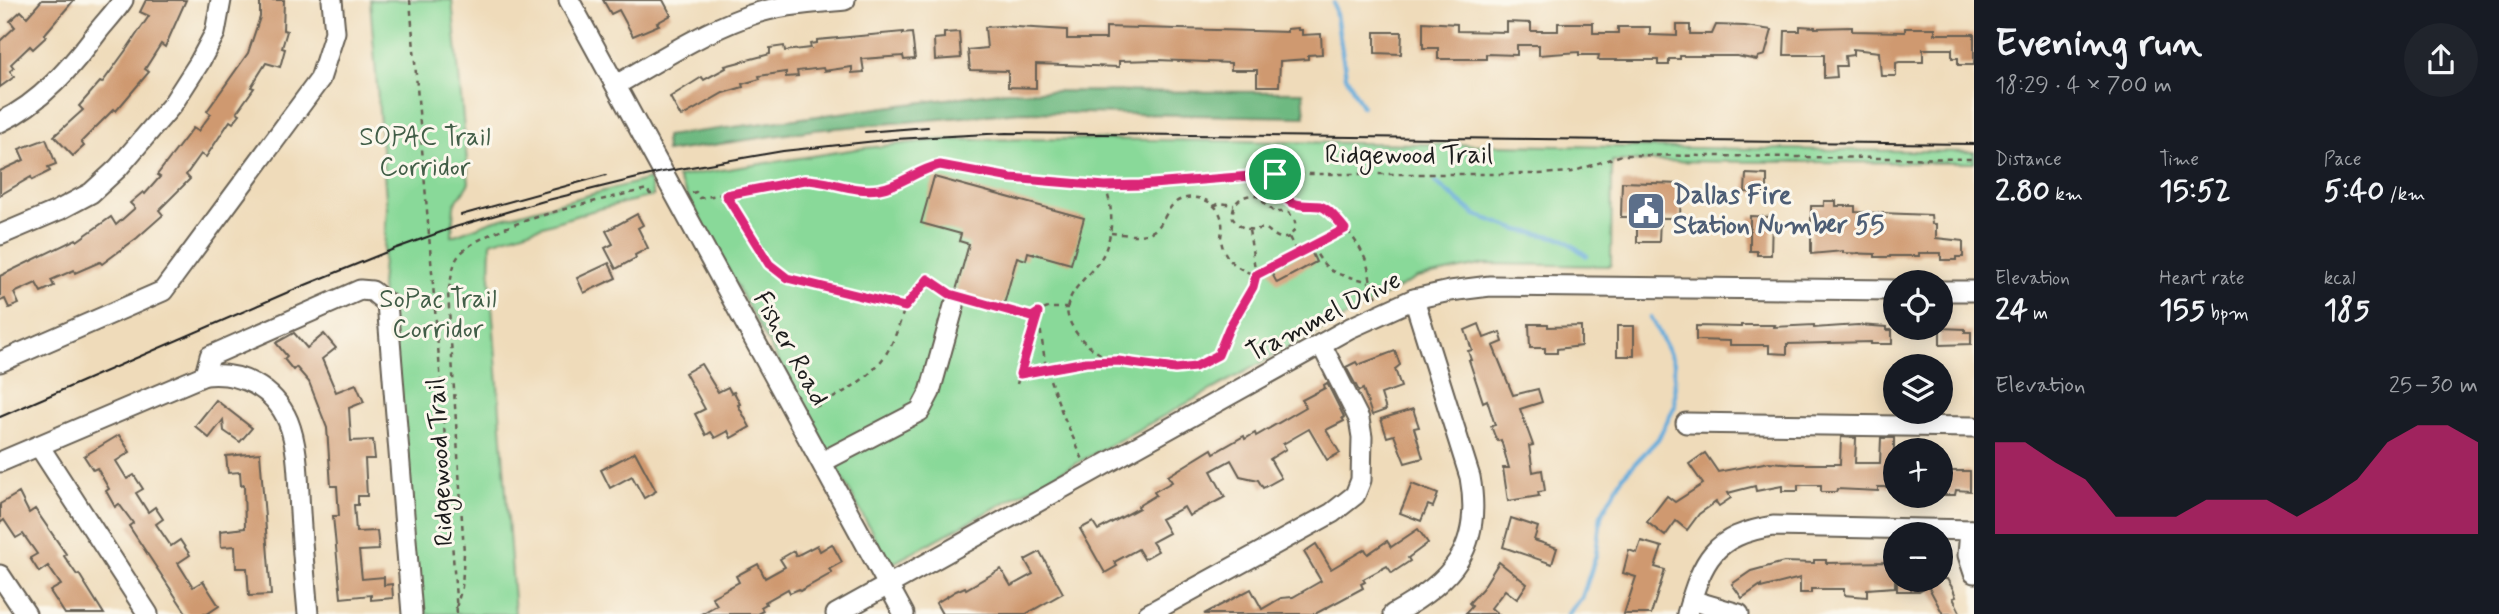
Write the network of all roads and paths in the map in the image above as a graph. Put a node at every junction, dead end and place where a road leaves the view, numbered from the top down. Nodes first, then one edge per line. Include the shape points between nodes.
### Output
1 (123, 0) edge
2 (221, 0) edge
3 (332, 0) edge
4 (410, 0) edge
5 (569, 0) edge
6 (845, 0) edge
7 (616, 85) junction
8 (0, 122) edge
9 (1974, 159) edge
10 (1275, 174) junction
11 (1105, 186) junction
12 (662, 192) dead end
13 (688, 195) dead end
14 (726, 195) junction
15 (1289, 202) junction
16 (1234, 205) junction
17 (1214, 206) junction
18 (1283, 212) junction
19 (1345, 229) junction
20 (1249, 230) junction
21 (1111, 233) junction
22 (0, 235) edge
23 (1289, 237) junction
24 (1312, 246) junction
25 (1297, 253) junction
26 (1256, 275) junction
27 (1369, 282) junction
28 (1883, 290) edge
29 (1953, 291) edge
30 (1974, 291) edge
31 (955, 299) junction
32 (1378, 299) dead end
33 (1414, 299) junction
34 (905, 307) junction
35 (1068, 308) junction
36 (1038, 313) junction
37 (1321, 344) junction
38 (1118, 361) junction
39 (0, 362) edge
40 (1046, 369) junction
41 (1020, 374) junction
42 (205, 375) junction
43 (1017, 384) dead end
44 (815, 407) dead end
45 (1686, 423) dead end
46 (1974, 427) edge
47 (39, 446) junction
48 (1083, 460) dead end
49 (0, 462) edge
50 (822, 462) junction
51 (1972, 530) edge
52 (1974, 573) edge
53 (0, 575) edge
54 (888, 585) junction
55 (1689, 607) edge
56 (456, 608) junction
57 (26, 614) edge
58 (148, 614) edge
59 (308, 614) edge
60 (412, 614) edge
61 (457, 614) edge
62 (835, 614) edge
63 (904, 614) edge
64 (1148, 614) edge
65 (1393, 614) edge
66 (1739, 614) edge

1 - 8 street via 76,61 36,99
2 - 22 street via 215,33 199,63 172,105 118,168 90,193
3 - 39 street via 335,32 320,79 163,291
4 - 56 path
5 - 7 street, Fisher Road
6 - 7 street via 747,16 705,34
7 - 50 street, Fisher Road
9 - 10 path, Ridgewood Trail via 1622,155 1572,172
10 - 11 path, Ridgewood Trail
10 - 15 path via 1278,189
11 - 14 path, Ridgewood Trail via 1011,178 940,165 883,188 849,189 804,180
11 - 21 path via 1112,213
12 - 56 path, Ridgewood Trail via 650,194 647,188 488,234 457,259 448,292 464,553
13 - 14 path, Ridgewood Trail
14 - 34 path via 769,264 787,278
15 - 18 path
15 - 19 path via 1319,206
16 - 17 path
16 - 18 path via 1240,198 1256,195 1274,212
16 - 20 path via 1233,219
17 - 21 path via 1202,199 1181,200 1156,230 1137,235
17 - 26 path via 1222,219 1226,256 1235,266
18 - 23 path via 1295,220
19 - 24 path
19 - 27 path via 1367,263
20 - 23 path via 1265,228 1276,237
20 - 26 path
21 - 35 path via 1104,254 1073,294
23 - 25 path
24 - 25 path
24 - 27 path via 1326,269
25 - 26 path
26 - 38 path via 1218,355 1195,367 1175,369
27 - 32 path
28 - 33 street, Trammel Drive via 1490,286
29 - 30 street
31 - 34 path via 928,279
31 - 36 path via 1032,317
31 - 50 street via 930,392 920,411
33 - 37 street, Trammel Drive
33 - 65 street via 1474,499 1466,546 1457,564 1425,597
34 - 44 path via 892,342 874,368 849,390
35 - 36 path
35 - 38 path via 1072,327 1084,342
36 - 40 path
36 - 41 path
37 - 54 street, Trammel Drive
37 - 64 street via 1359,419 1361,480 1355,495 1332,513
38 - 40 path
40 - 41 path
40 - 48 path
41 - 43 path
42 - 47 street
42 - 59 street via 236,376 256,384 289,422
42 - 60 street via 210,356 360,290 372,291 387,303
45 - 46 street
47 - 49 street
47 - 58 street
50 - 54 street, Fisher Road
51 - 52 street via 1968,555
51 - 55 street via 1773,526 1751,530 1728,540 1707,560
53 - 57 street
54 - 62 street, Trammel Drive
54 - 63 street, Fisher Road
55 - 66 street
56 - 61 path

